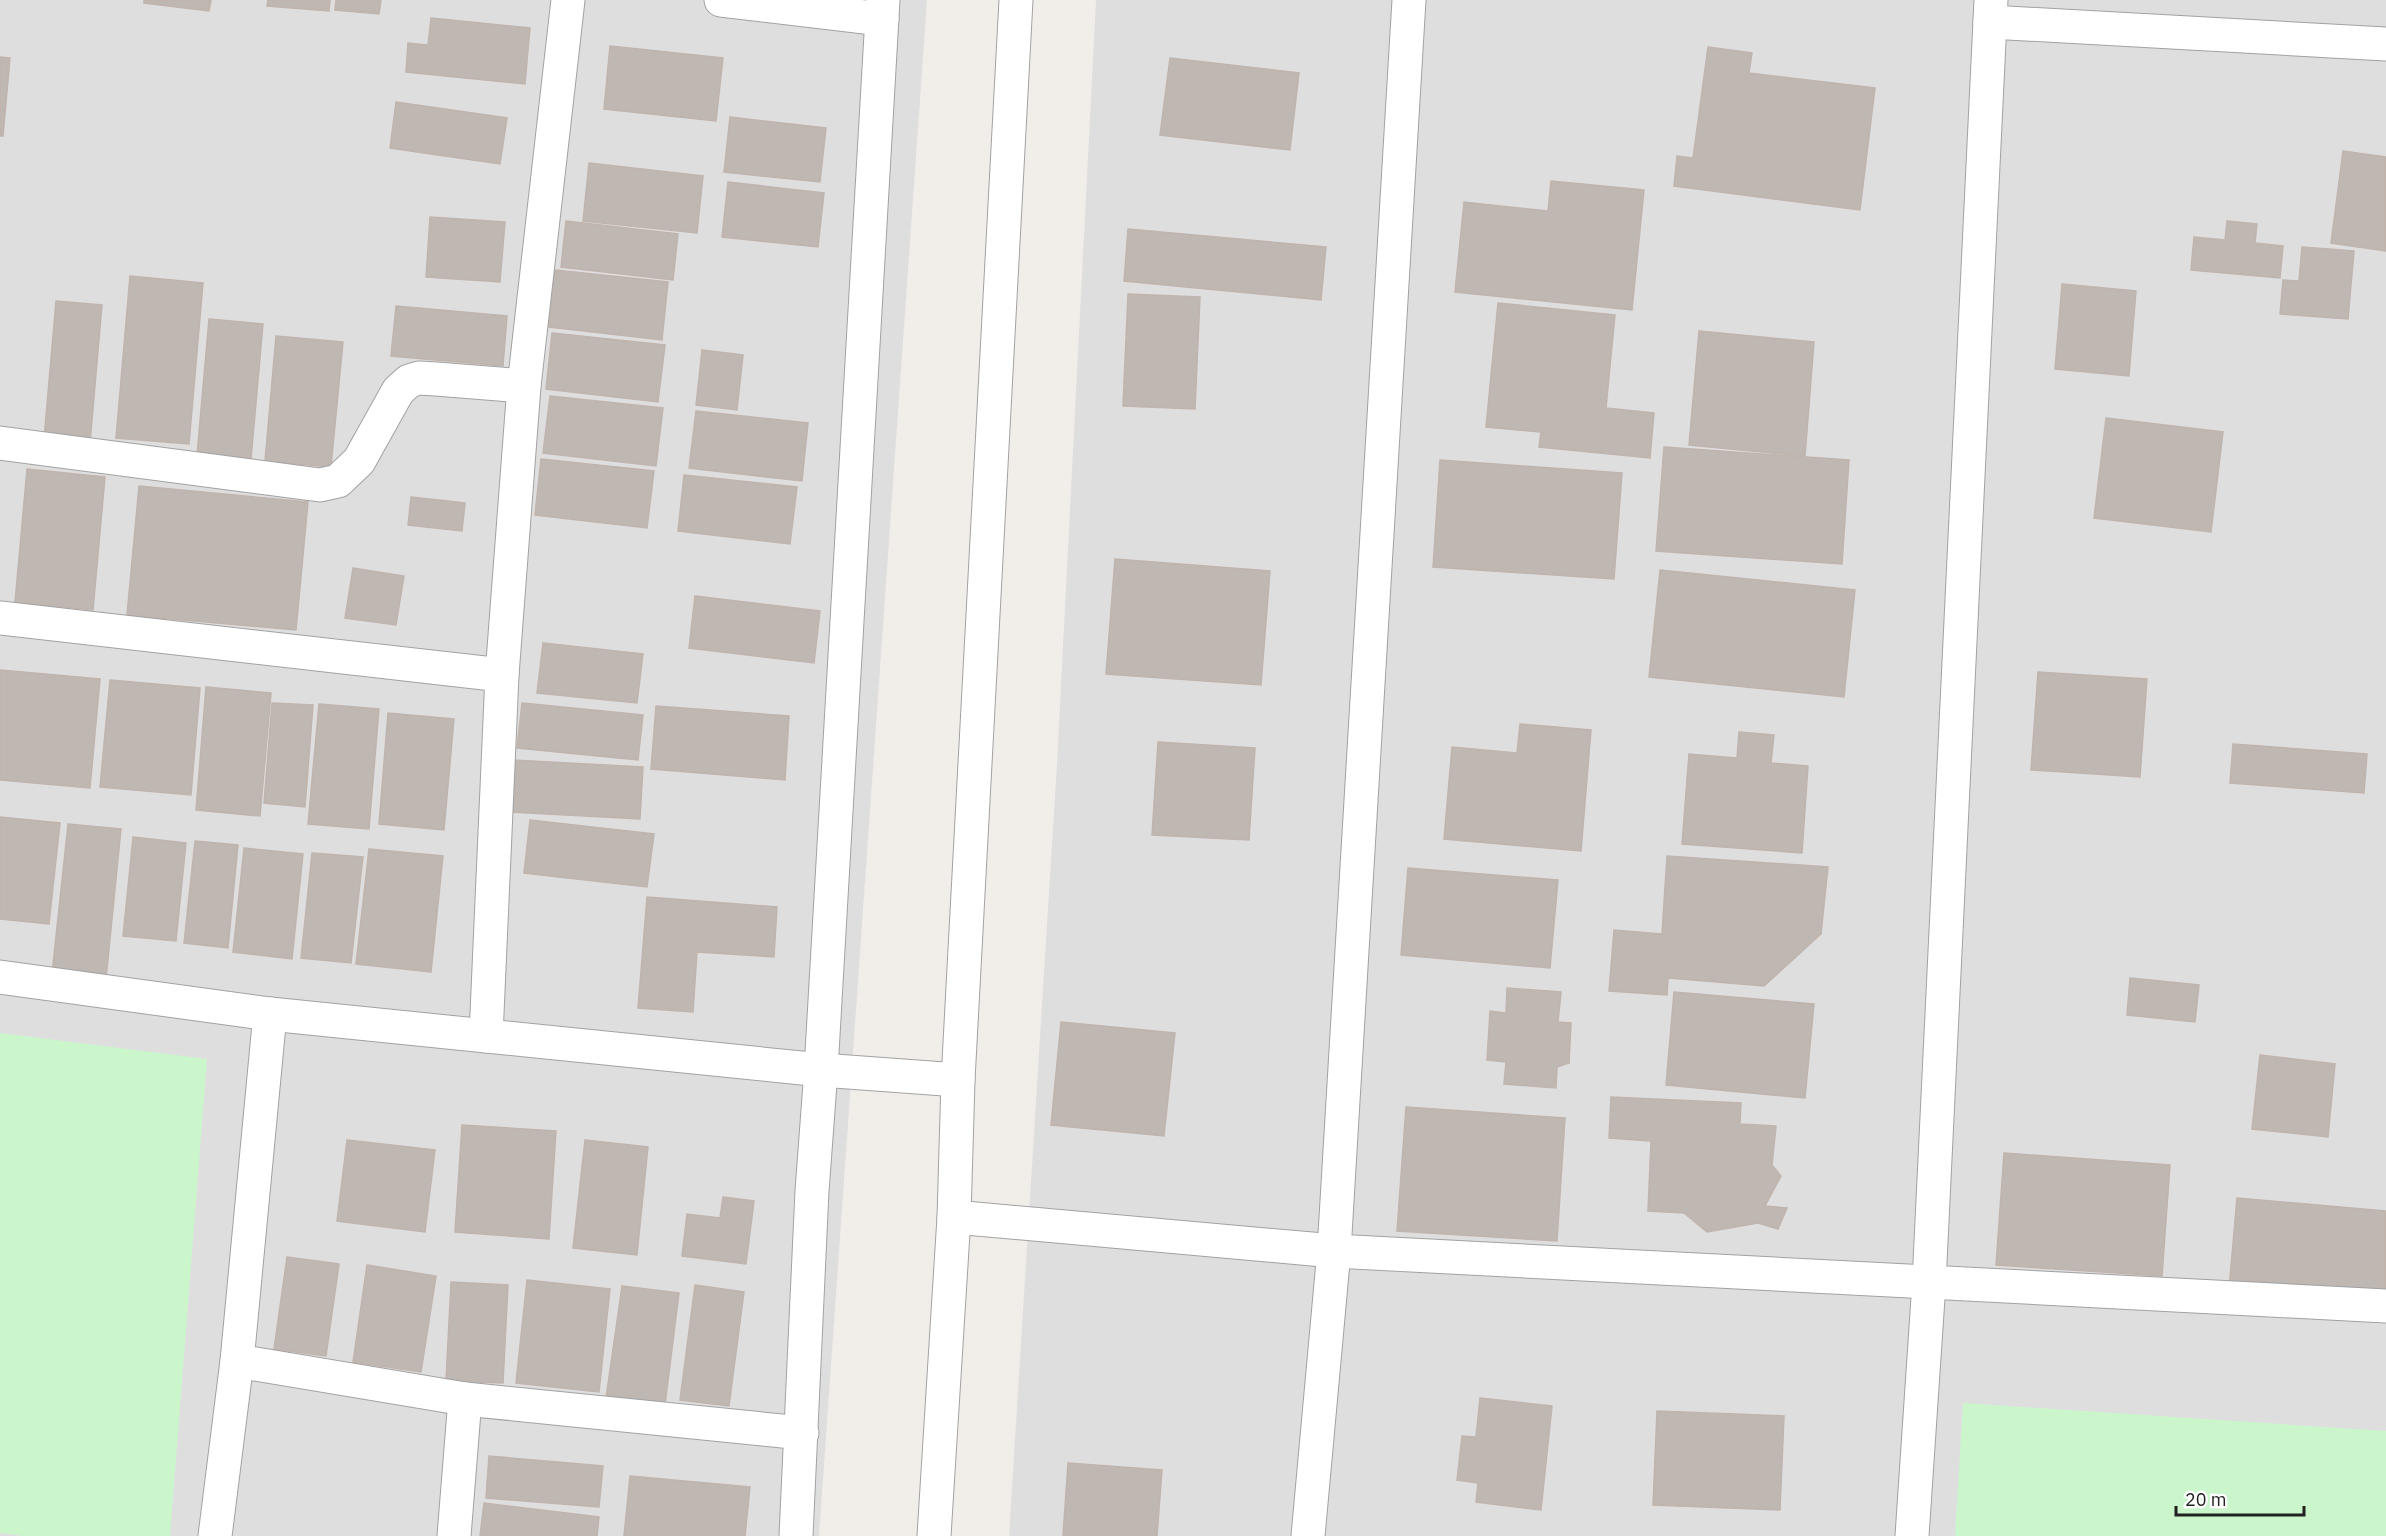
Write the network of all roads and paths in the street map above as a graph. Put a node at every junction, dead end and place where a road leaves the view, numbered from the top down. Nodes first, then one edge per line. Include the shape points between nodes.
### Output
1 (568, 0) edge
2 (721, 0) edge
3 (1016, 0) edge
4 (1409, 0) edge
5 (882, 10) edge
6 (1990, 11) edge
7 (2386, 44) edge
8 (524, 386) junction
9 (0, 443) edge
10 (0, 618) edge
11 (502, 675) junction
12 (0, 977) edge
13 (270, 1014) junction
14 (486, 1036) junction
15 (821, 1070) junction
16 (958, 1080) junction
17 (954, 1217) junction
18 (1334, 1251) junction
19 (1929, 1283) junction
20 (2386, 1306) edge
21 (237, 1360) junction
22 (465, 1399) junction
23 (802, 1433) junction
24 (215, 1536) edge
25 (454, 1536) edge
26 (796, 1536) edge
27 (934, 1536) edge
28 (1308, 1536) edge
29 (1911, 1536) edge

1 - 8 street
2 - 5 street
3 - 16 street
4 - 18 street
5 - 15 street
6 - 7 street
6 - 19 street
8 - 9 street via 419,378 409,381 398,391 359,461 338,481 320,485
8 - 11 street
10 - 11 street
11 - 14 street
12 - 13 street
13 - 14 street
13 - 21 street
14 - 15 street
15 - 16 street
15 - 23 street
16 - 17 street
17 - 18 street
17 - 27 street
18 - 19 street
18 - 28 street
19 - 20 street
19 - 29 street
21 - 22 street
21 - 24 street
22 - 23 street
22 - 25 street
23 - 26 street

